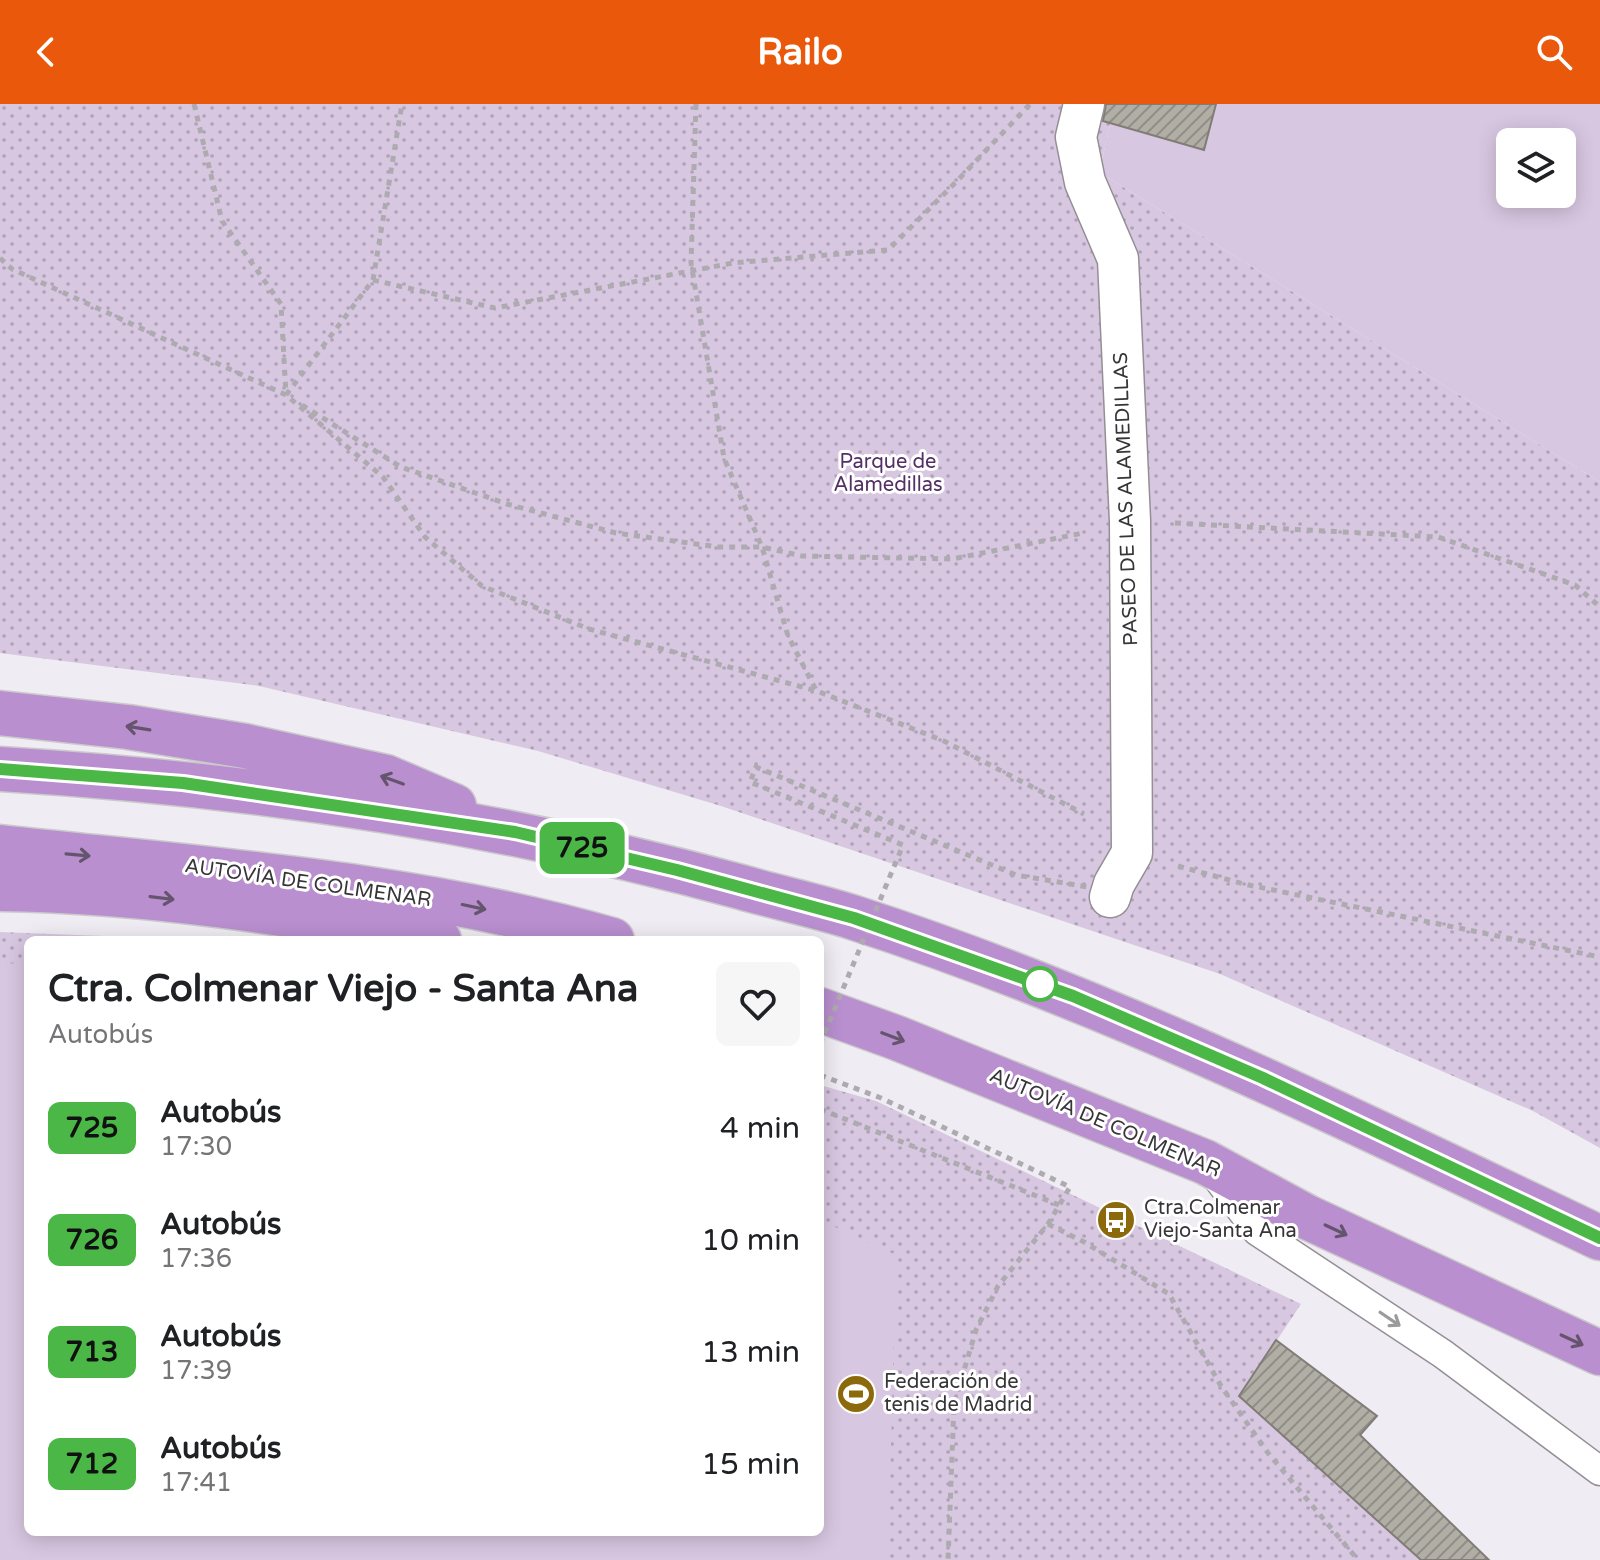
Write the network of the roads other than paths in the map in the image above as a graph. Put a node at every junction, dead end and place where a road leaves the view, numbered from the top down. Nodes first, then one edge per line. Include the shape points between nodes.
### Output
1 (1084, 104) edge
2 (0, 713) edge
3 (0, 769) edge
4 (515, 832) junction
5 (0, 847) edge
6 (0, 889) edge
7 (1099, 892) road end
8 (416, 936) edge
9 (598, 936) edge
10 (824, 1011) edge
11 (1205, 1162) junction
12 (1600, 1238) edge
13 (1600, 1353) edge
14 (1600, 1471) edge

1 - 7 street, PASEO DE LAS ALAMEDILLAS via 1076,137 1085,182 1118,259 1130,521 1132,853 1114,884
4 -> 2 highway via 386,777 157,731
3 - 4 highway via 183,783
4 - 12 highway via 854,918 1073,996 1263,1078
5 -> 9 highway, AUTOVÍA DE COLMENAR via 225,869 459,904
6 -> 8 highway via 145,896
10 -> 11 highway, AUTOVÍA DE COLMENAR
11 -> 13 highway, AUTOVÍA DE COLMENAR via 1307,1217
11 -> 14 lane via 1257,1231 1443,1354

